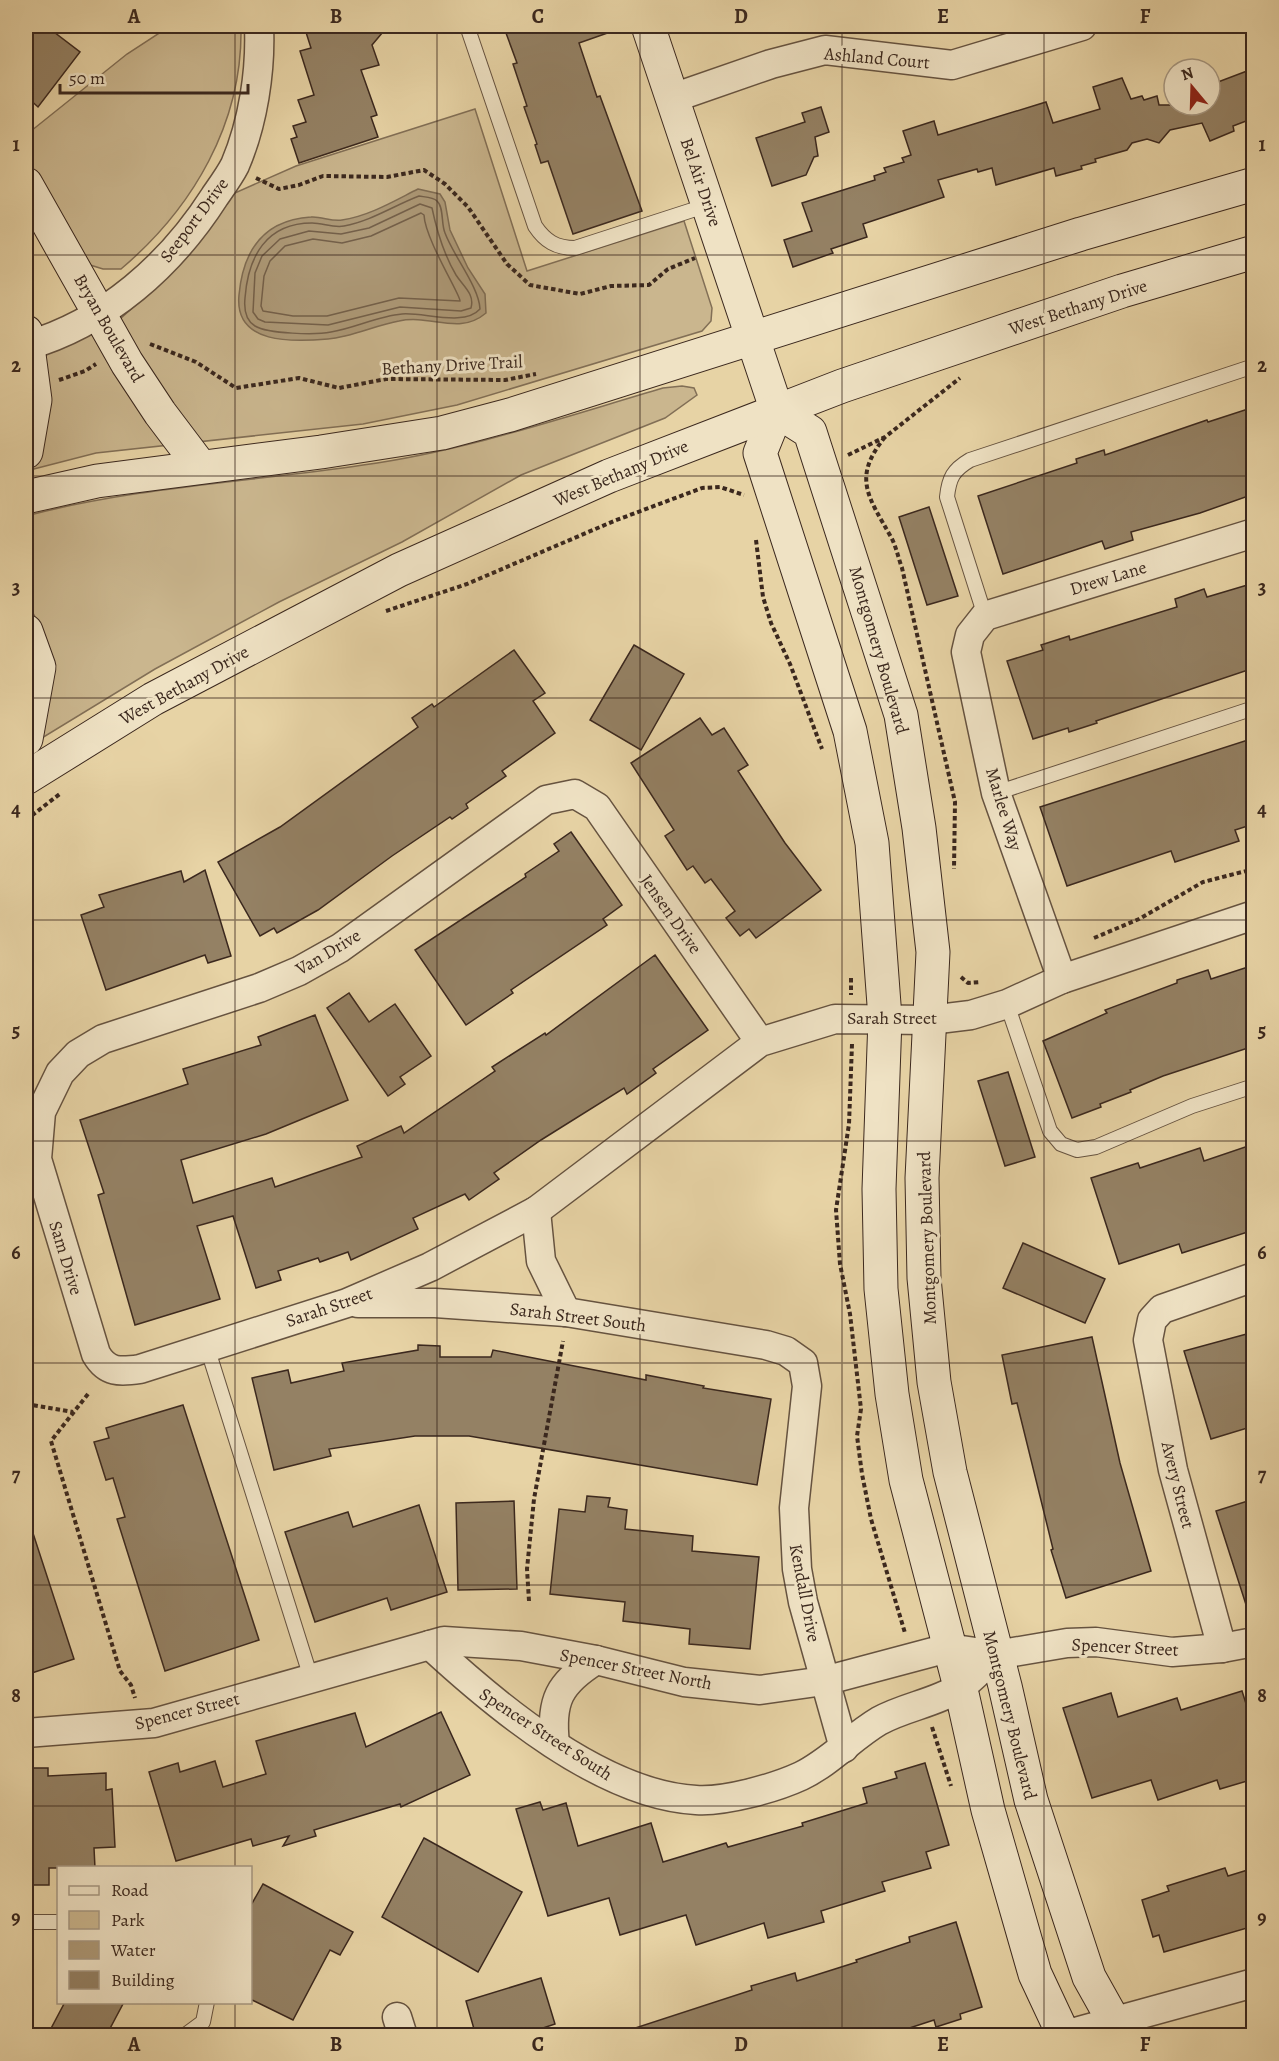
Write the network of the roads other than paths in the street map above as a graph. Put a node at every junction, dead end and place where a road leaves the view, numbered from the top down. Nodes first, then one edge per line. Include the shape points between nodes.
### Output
1 (259, 26) edge
2 (467, 26) edge
3 (648, 26) edge
4 (1082, 26) edge
5 (673, 98) junction
6 (26, 184) edge
7 (1254, 184) edge
8 (709, 204) junction
9 (1254, 252) edge
10 (100, 314) junction
11 (754, 338) junction
12 (27, 341) edge
13 (1254, 366) edge
14 (777, 411) junction
15 (26, 452) edge
16 (200, 466) junction
17 (26, 497) edge
18 (1254, 533) edge
19 (978, 626) junction
20 (26, 631) edge
21 (1254, 708) edge
22 (26, 739) edge
23 (26, 778) edge
24 (996, 793) junction
25 (575, 794) joint
26 (1254, 915) edge
27 (1062, 979) junction
28 (1007, 1004) junction
29 (885, 1018) junction
30 (930, 1020) junction
31 (760, 1042) junction
32 (60, 1072) joint
33 (1254, 1086) edge
34 (31, 1161) edge
35 (536, 1211) junction
36 (1254, 1277) edge
37 (347, 1303) junction
38 (566, 1312) junction
39 (207, 1347) junction
40 (803, 1363) joint
41 (110, 1370) joint
42 (1254, 1642) edge
43 (430, 1645) junction
44 (948, 1648) junction
45 (1222, 1648) junction
46 (996, 1655) junction
47 (596, 1660) junction
48 (311, 1678) junction
49 (824, 1681) junction
50 (959, 1688) junction
51 (26, 1732) edge
52 (555, 1744) junction
53 (844, 1748) junction
54 (26, 1922) edge
55 (57, 1922) edge
56 (1254, 1983) edge
57 (206, 2004) edge
58 (1117, 2029) edge
59 (1063, 2035) edge
60 (184, 2036) edge

1 - 10 street, Seeport Drive via 255,98 235,165 162,265
2 - 8 lane via 535,226 551,243 575,248
3 - 5 street, Bel Air Drive
4 - 5 street, Ashland Court via 951,65 825,50
5 - 8 street, Bel Air Drive
6 - 10 street, Bryan Boulevard
7 - 11 street via 1081,234
8 - 11 street, Bel Air Drive
9 - 14 street, West Bethany Drive via 1122,291
10 - 12 street, Seeport Drive
10 - 16 street, Bryan Boulevard via 159,413
11 - 14 street
11 - 16 street via 442,433
12 - 15 street via 36,400
13 - 19 lane via 970,459 955,469 948,482 947,497
14 - 23 street, West Bethany Drive via 609,476 399,570 153,699
14 - 29 street via 760,453 850,731 872,843
14 - 30 street, Montgomery Boulevard via 810,432 901,715 933,952
16 - 17 street via 97,481
18 - 19 street, Drew Lane
19 - 24 street, Marlee Way via 966,652
20 - 22 street via 39,667
21 - 24 lane
24 - 27 street, Marlee Way
25 - 31 street, Jensen Drive via 597,807
25 - 32 street, Van Drive via 546,800 340,948 299,971 103,1039 78,1054
26 - 27 street, Sarah Street
27 - 28 street, Sarah Street
28 - 30 street, Sarah Street via 971,1015
28 - 33 lane via 1050,1131 1061,1144 1077,1150 1096,1148 1192,1106
29 - 30 street, Sarah Street
29 - 31 street, Sarah Street via 835,1019
29 - 44 street via 879,1189 881,1289 890,1382 907,1483
30 - 46 street, Montgomery Boulevard via 922,1179 924,1278 934,1383 950,1472
31 - 35 street, Sarah Street
32 - 34 street, Sam Drive via 41,1112
34 - 41 street, Sam Drive via 92,1345 101,1364
35 - 37 street, Sarah Street via 430,1268
35 - 38 street via 541,1261
36 - 45 street, Avery Street via 1162,1309 1152,1320 1148,1340 1173,1470
37 - 38 street, Sarah Street South via 435,1303
37 - 39 street, Sarah Street
38 - 40 street, Sarah Street South via 766,1345 786,1351
39 - 41 street, Sarah Street via 140,1369
39 - 48 lane
40 - 49 street, Kendall Drive via 807,1386 794,1539 803,1602
42 - 45 street, Spencer Street
43 - 47 street, Spencer Street North via 444,1641 521,1646
43 - 48 street, Spencer Street North
43 - 52 street, Spencer Street South via 477,1689
44 - 46 street, Spencer Street North
44 - 49 street, Spencer Street North
44 - 50 street
45 - 46 street, Spencer Street via 1172,1652 1096,1642
46 - 50 street, Spencer Street South
46 - 58 street, Montgomery Boulevard via 1031,1800 1073,1933 1089,1977
47 - 49 street, Spencer Street North via 684,1682 760,1690
47 - 52 street via 574,1674 558,1694 552,1718
48 - 51 street, Spencer Street via 154,1723
49 - 53 street, Kendall Drive
50 - 53 street, Spencer Street South via 879,1721
50 - 59 street via 988,1810 1035,1974
52 - 53 street, Spencer Street South via 619,1782 696,1800 740,1795 801,1776
54 - 55 lane
56 - 58 street
57 - 60 lane via 202,2022
58 - 59 street

